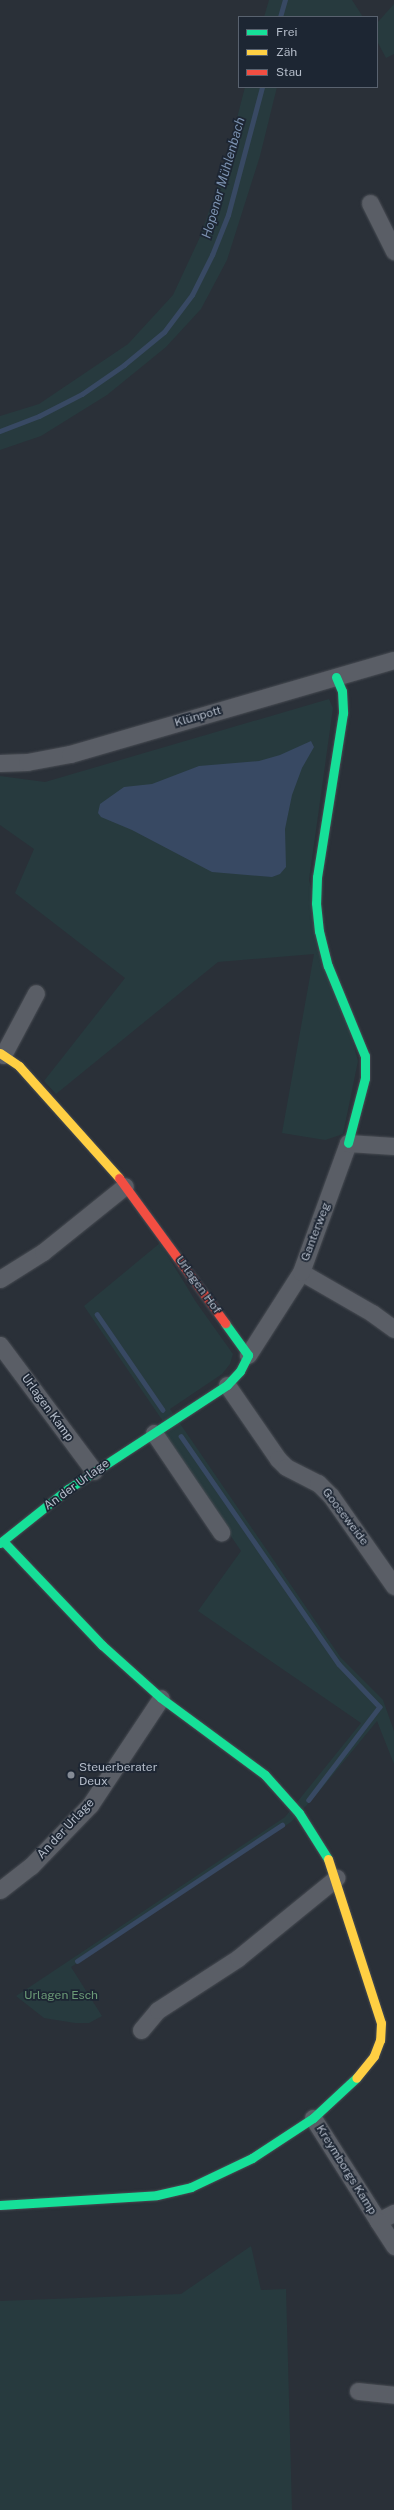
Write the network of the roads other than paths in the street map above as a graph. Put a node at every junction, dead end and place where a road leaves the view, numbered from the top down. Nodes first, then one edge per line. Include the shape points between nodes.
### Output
1 (370, 202) dead end
2 (394, 252) edge
3 (394, 660) edge
4 (336, 677) junction
5 (0, 763) edge
6 (36, 993) dead end
7 (2, 1054) edge
8 (348, 1143) junction
9 (394, 1146) edge
10 (125, 1186) junction
11 (300, 1272) junction
12 (0, 1279) edge
13 (394, 1329) edge
14 (0, 1345) edge
15 (248, 1355) junction
16 (227, 1385) junction
17 (154, 1432) junction
18 (94, 1471) junction
19 (220, 1532) dead end
20 (1, 1542) edge
21 (394, 1586) edge
22 (161, 1698) junction
23 (336, 1878) junction
24 (0, 1890) edge
25 (141, 2030) dead end
26 (313, 2118) junction
27 (0, 2205) edge
28 (394, 2213) edge
29 (378, 2221) junction
30 (394, 2246) edge
31 (358, 2391) dead end
32 (394, 2395) edge

1 - 2 street
3 - 4 street, Klünpott
4 - 5 street, Klünpott via 70,754 27,762
4 - 8 street via 342,691 343,713 317,877 316,903 319,931 328,966 365,1056 365,1078
6 - 7 street, Urlagen Hof
7 - 10 street, Urlagen Hof via 19,1066
8 - 9 street
8 - 11 street, Ganterweg
10 - 12 street via 43,1252
10 - 15 street, Urlagen Hof
11 - 13 street
11 - 15 street, Ganterweg
14 - 18 street, Urlagen Kamp
15 - 16 street via 240,1371
16 - 17 street, An der Urlage
16 - 21 street, Gooseweide via 278,1459 286,1467 318,1483 331,1496
17 - 18 street, An der Urlage
17 - 19 street
18 - 20 street, An der Urlage
20 - 22 street, An der Urlage via 102,1645
22 - 23 street, An der Urlage via 265,1775 299,1813 327,1856
22 - 24 street, An der Urlage via 90,1805 31,1866
23 - 25 street via 238,1958 158,2010
23 - 26 street via 381,2023 380,2040 366,2069
26 - 27 street via 252,2158 191,2186 157,2195
26 - 29 street, Kreymborgs Kamp
28 - 29 street, Kreymborgs Kamp
29 - 30 street, Kreymborgs Kamp
31 - 32 street

